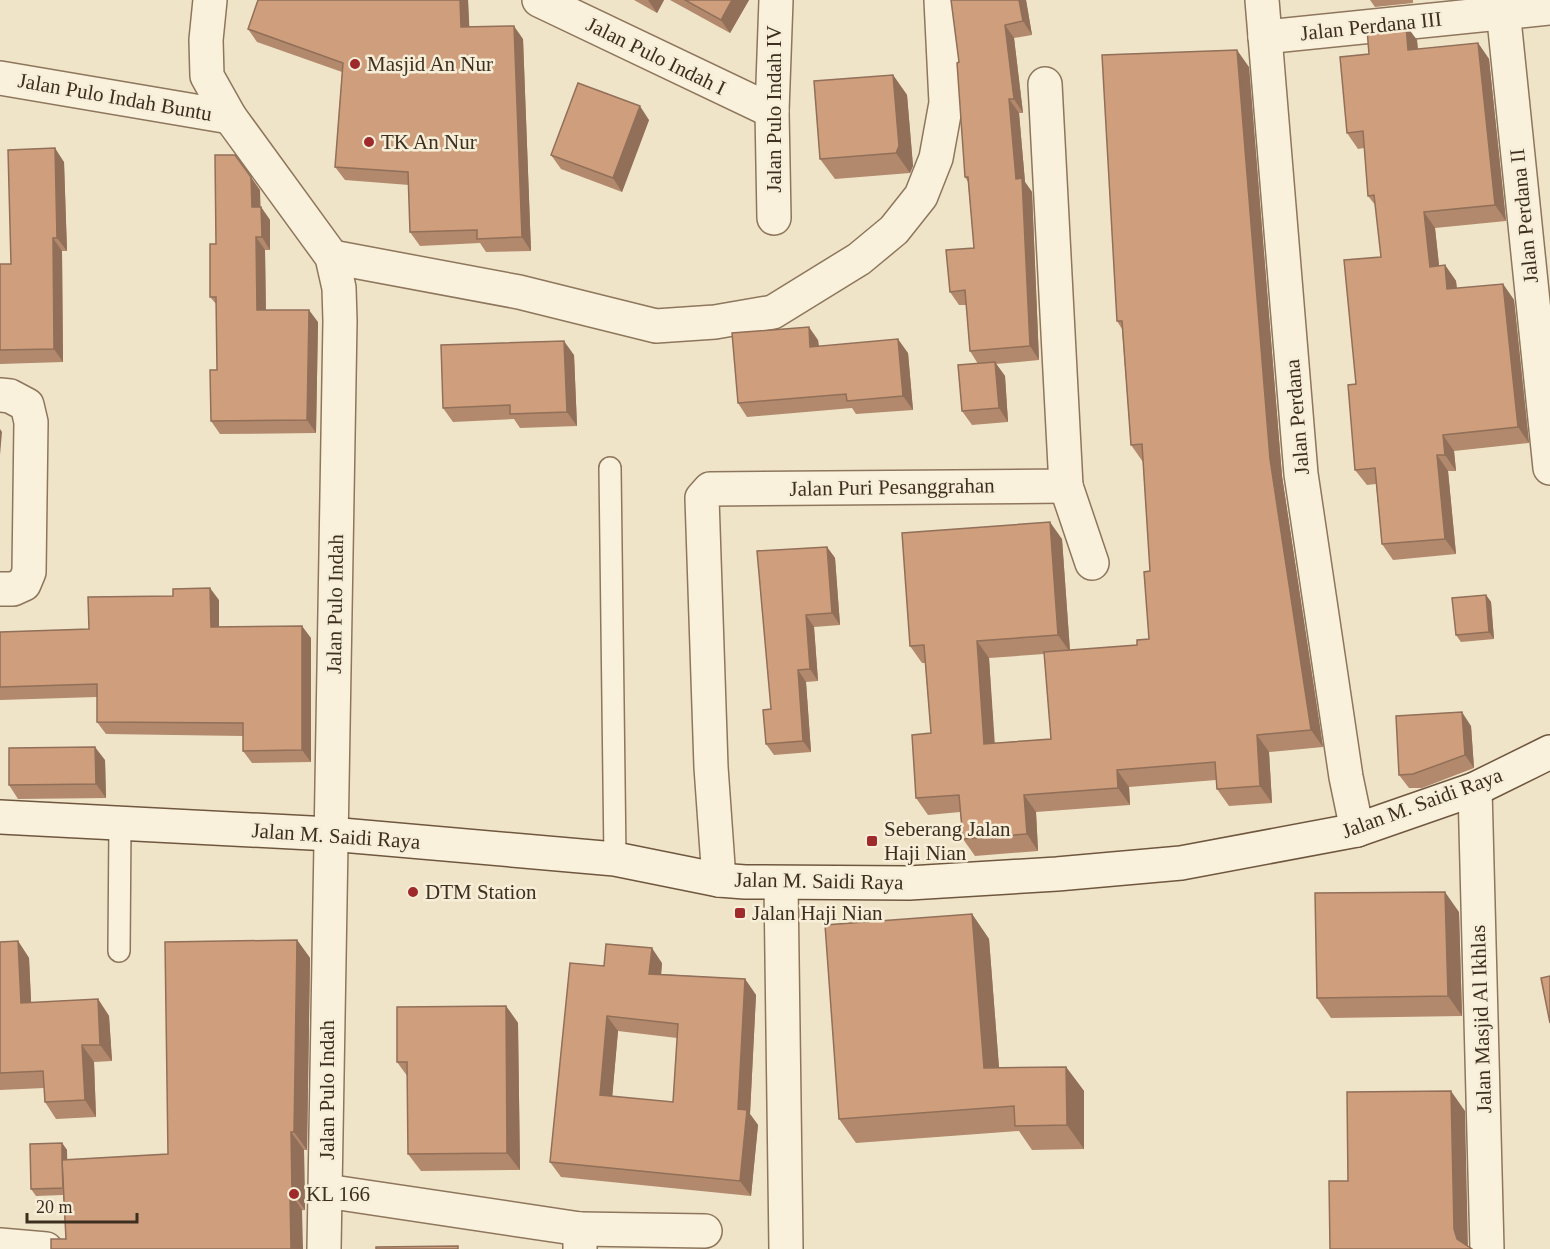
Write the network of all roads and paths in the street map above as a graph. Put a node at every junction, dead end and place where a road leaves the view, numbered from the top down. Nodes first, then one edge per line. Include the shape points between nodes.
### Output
1 (210, 0) edge
2 (539, 0) edge
3 (776, 0) edge
4 (942, 0) edge
5 (1262, 0) edge
6 (1502, 6) edge
7 (1550, 9) edge
8 (1265, 37) junction
9 (0, 78) edge
10 (1045, 84) dead end
11 (772, 111) junction
12 (230, 117) junction
13 (774, 218) dead end
14 (332, 257) junction
15 (0, 395) edge
16 (610, 468) dead end
17 (1550, 468) edge
18 (1066, 486) junction
19 (1092, 563) dead end
20 (0, 589) edge
21 (1550, 752) edge
22 (1475, 789) junction
23 (0, 818) edge
24 (120, 824) junction
25 (1358, 830) junction
26 (330, 834) junction
27 (615, 859) junction
28 (719, 879) junction
29 (781, 884) junction
30 (119, 951) dead end
31 (326, 1191) junction
32 (705, 1231) dead end
33 (580, 1239) edge
34 (0, 1245) edge
35 (46, 1249) edge
36 (324, 1249) edge
37 (786, 1249) edge
38 (1487, 1249) edge

1 - 12 street, Jalan Pulo Indah via 207,76
2 - 11 street, Jalan Pulo Indah I
3 - 11 street, Jalan Pulo Indah IV
4 - 14 street via 946,103 936,158 921,196 894,230 859,259 773,312 715,322 656,326 519,292
5 - 8 street, Jalan Perdana
6 - 7 street, Jalan Perdana III
6 - 8 street, Jalan Perdana III
6 - 17 street, Jalan Perdana II
8 - 25 street, Jalan Perdana via 1301,474 1346,777
9 - 12 street, Jalan Pulo Indah Buntu
10 - 18 street
11 - 13 street, Jalan Pulo Indah IV
12 - 14 street, Jalan Pulo Indah
14 - 26 street, Jalan Pulo Indah via 339,288 340,321
15 - 20 street via 27,405 31,422 29,572 24,584
16 - 27 lane
18 - 19 street
18 - 28 street, Jalan Puri Pesanggrahan via 706,492 702,498 711,766
21 - 22 street, Jalan M. Saidi Raya
22 - 25 street, Jalan M. Saidi Raya
22 - 38 street, Jalan Masjid Al Ikhlas
23 - 24 street, Jalan M. Saidi Raya
24 - 26 street, Jalan M. Saidi Raya
24 - 30 lane
25 - 29 street, Jalan M. Saidi Raya via 1181,862 1068,873 909,883
26 - 27 street, Jalan M. Saidi Raya
26 - 31 street, Jalan Pulo Indah
27 - 28 street, Jalan M. Saidi Raya
28 - 29 street, Jalan M. Saidi Raya
29 - 37 street
31 - 33 street
31 - 36 street, Jalan Pulo Indah
32 - 33 street
34 - 35 street

